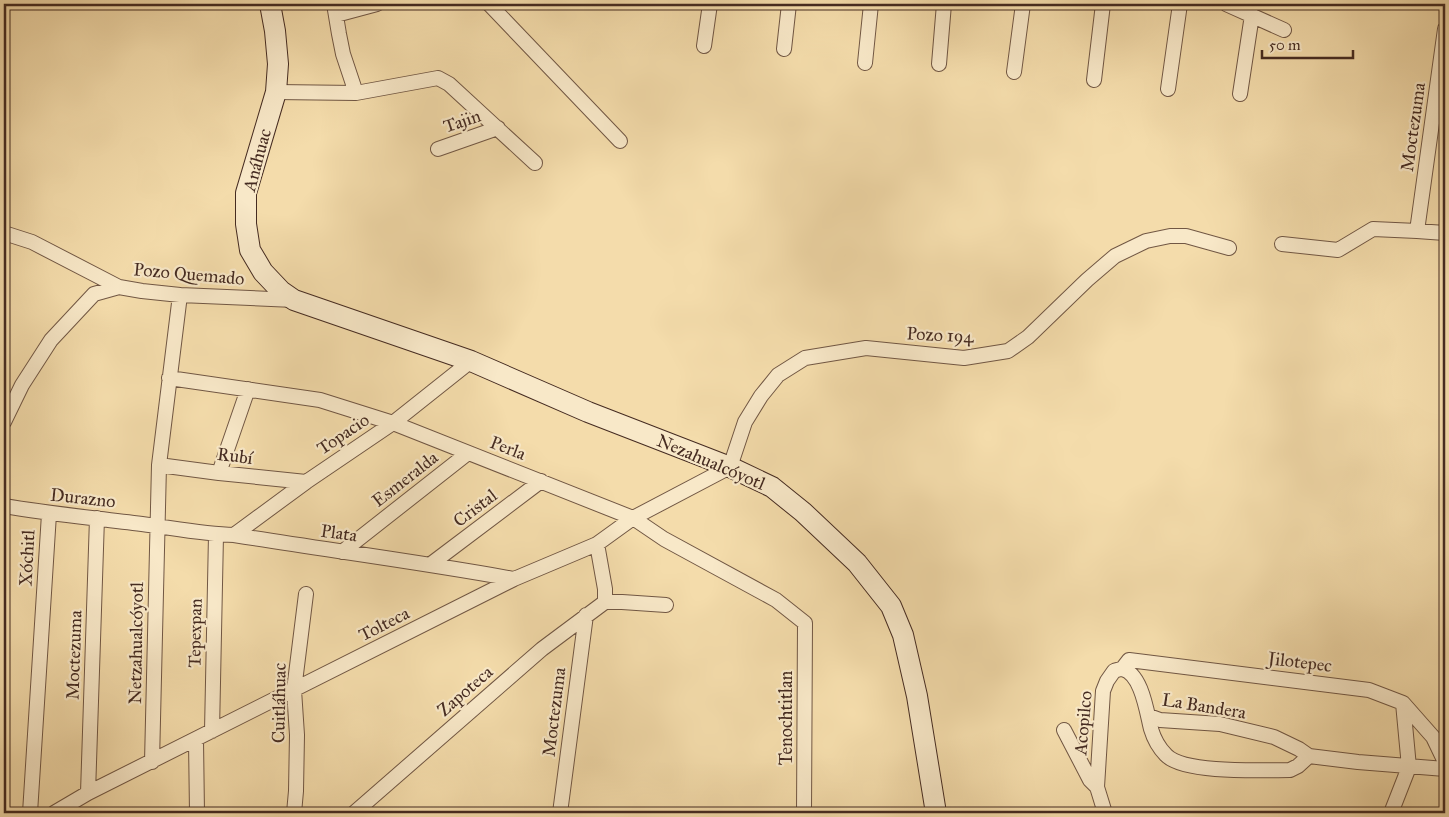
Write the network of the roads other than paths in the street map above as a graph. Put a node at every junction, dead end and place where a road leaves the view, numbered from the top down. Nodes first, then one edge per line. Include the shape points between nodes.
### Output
1 (270, 4) edge
2 (377, 4) edge
3 (489, 4) edge
4 (710, 4) edge
5 (789, 4) edge
6 (871, 4) edge
7 (944, 4) edge
8 (1023, 4) edge
9 (1103, 4) edge
10 (1180, 4) edge
11 (1226, 4) edge
12 (335, 9) edge
13 (1252, 15) junction
14 (1445, 29) edge
15 (1284, 30) dead end
16 (1444, 44) edge
17 (704, 46) dead end
18 (784, 49) dead end
19 (865, 63) dead end
20 (939, 64) dead end
21 (1014, 72) dead end
22 (1094, 80) dead end
23 (1168, 89) dead end
24 (276, 92) junction
25 (356, 93) junction
26 (1240, 94) dead end
27 (498, 128) junction
28 (620, 141) dead end
29 (438, 149) dead end
30 (536, 163) dead end
31 (1417, 230) junction
32 (4, 233) edge
33 (1445, 233) edge
34 (1282, 244) dead end
35 (1229, 248) dead end
36 (119, 287) junction
37 (180, 294) junction
38 (294, 300) junction
39 (471, 361) junction
40 (169, 378) junction
41 (248, 389) junction
42 (4, 422) edge
43 (393, 423) junction
44 (468, 453) junction
45 (159, 464) junction
46 (730, 467) junction
47 (219, 473) junction
48 (541, 481) junction
49 (306, 482) junction
50 (4, 506) edge
51 (49, 514) junction
52 (97, 518) junction
53 (633, 518) junction
54 (158, 526) junction
55 (216, 535) junction
56 (234, 535) junction
57 (597, 544) junction
58 (342, 552) junction
59 (430, 564) junction
60 (514, 579) junction
61 (306, 594) dead end
62 (605, 602) junction
63 (666, 605) dead end
64 (586, 615) junction
65 (805, 624) joint
66 (1122, 670) junction
67 (294, 690) junction
68 (1404, 703) junction
69 (1149, 716) junction
70 (1064, 730) dead end
71 (212, 731) junction
72 (196, 740) junction
73 (1309, 756) junction
74 (152, 762) junction
75 (1445, 762) edge
76 (1409, 767) junction
77 (1445, 769) edge
78 (1097, 787) junction
79 (88, 793) junction
80 (30, 813) edge
81 (54, 813) edge
82 (197, 813) edge
83 (294, 813) edge
84 (354, 813) edge
85 (560, 813) edge
86 (804, 813) edge
87 (936, 813) edge
88 (1105, 813) edge
89 (1391, 813) edge

1 - 24 main road, Anáhuac via 278,64
2 - 12 street
3 - 28 street
4 - 17 street
5 - 18 street
6 - 19 street
7 - 20 street
8 - 21 street
9 - 22 street
10 - 23 street
11 - 13 street
12 - 25 street via 343,54
13 - 15 street
13 - 26 street
14 - 16 street, Moctezuma
16 - 31 street, Moctezuma
24 - 25 street
24 - 38 main road, Anáhuac via 246,193 246,224 250,250 263,272
25 - 27 street via 438,78
27 - 29 street, Tajin
27 - 30 street
31 - 33 street
31 - 34 street via 1373,229 1338,250
32 - 36 street, Pozo Quemado via 32,242
35 - 46 street, Pozo 194 via 1186,236 1146,241 1115,256 1028,337 1008,351 964,358 866,348 805,358 778,375 761,396 745,422
36 - 37 street, Pozo Quemado
36 - 42 street via 94,294 51,340 22,385
37 - 38 street, Pozo Quemado
37 - 40 street, Netzahualcóyotl
38 - 39 main road, Nezahualcóyotl
39 - 43 street, Topacio
39 - 46 main road, Nezahualcóyotl via 588,412
40 - 41 street, Perla
40 - 45 street, Netzahualcóyotl
41 - 43 street, Perla via 320,400
41 - 47 street
43 - 44 street, Perla
43 - 49 street, Topacio
44 - 48 street, Perla
44 - 58 street, Esmeralda
45 - 47 street, Rubí
45 - 54 street, Netzahualcóyotl
46 - 53 street, Tolteca
46 - 87 main road, Nezahualcóyotl via 772,487 803,512 857,563 891,606 903,635 917,696
47 - 49 street, Rubí
48 - 53 street, Perla
48 - 59 street, Cristal
49 - 56 street, Topacio
50 - 51 street, Durazno
51 - 52 street, Durazno
51 - 80 street, Xóchitl
52 - 54 street, Durazno
52 - 79 street, Moctezuma
53 - 57 street, Tolteca
53 - 65 street, Perla via 664,539 776,600
54 - 55 street, Plata
54 - 74 street, Netzahualcóyotl
55 - 56 street, Plata
55 - 71 street, Tepexpan
56 - 58 street, Plata
57 - 60 street, Tolteca
57 - 62 street
58 - 59 street, Plata
59 - 60 street, Plata
60 - 67 street, Tolteca
61 - 67 street, Cuitláhuac
62 - 63 street
62 - 64 street, Zapoteca
64 - 84 street, Zapoteca via 542,649
64 - 85 street, Moctezuma
65 - 86 street, Tenochtitlan
66 - 68 street, Jilotepec via 1129,660 1369,690
66 - 69 street via 1131,674
66 - 78 street, Acopilco via 1114,671 1103,691
67 - 71 street, Tolteca
67 - 83 street, Cuitláhuac via 297,736
68 - 75 street, Jilotepec via 1433,738
68 - 76 street
69 - 73 street, La Bandera via 1160,720 1220,724 1274,738
69 - 73 street via 1158,746 1168,758 1184,764 1217,770 1290,770
70 - 78 street via 1090,780
71 - 72 street, Tolteca
72 - 74 street, Tolteca
72 - 82 street
73 - 76 street
74 - 79 street, Tolteca
76 - 77 street
76 - 89 street
78 - 88 street, Acopilco
79 - 81 street, Tolteca

